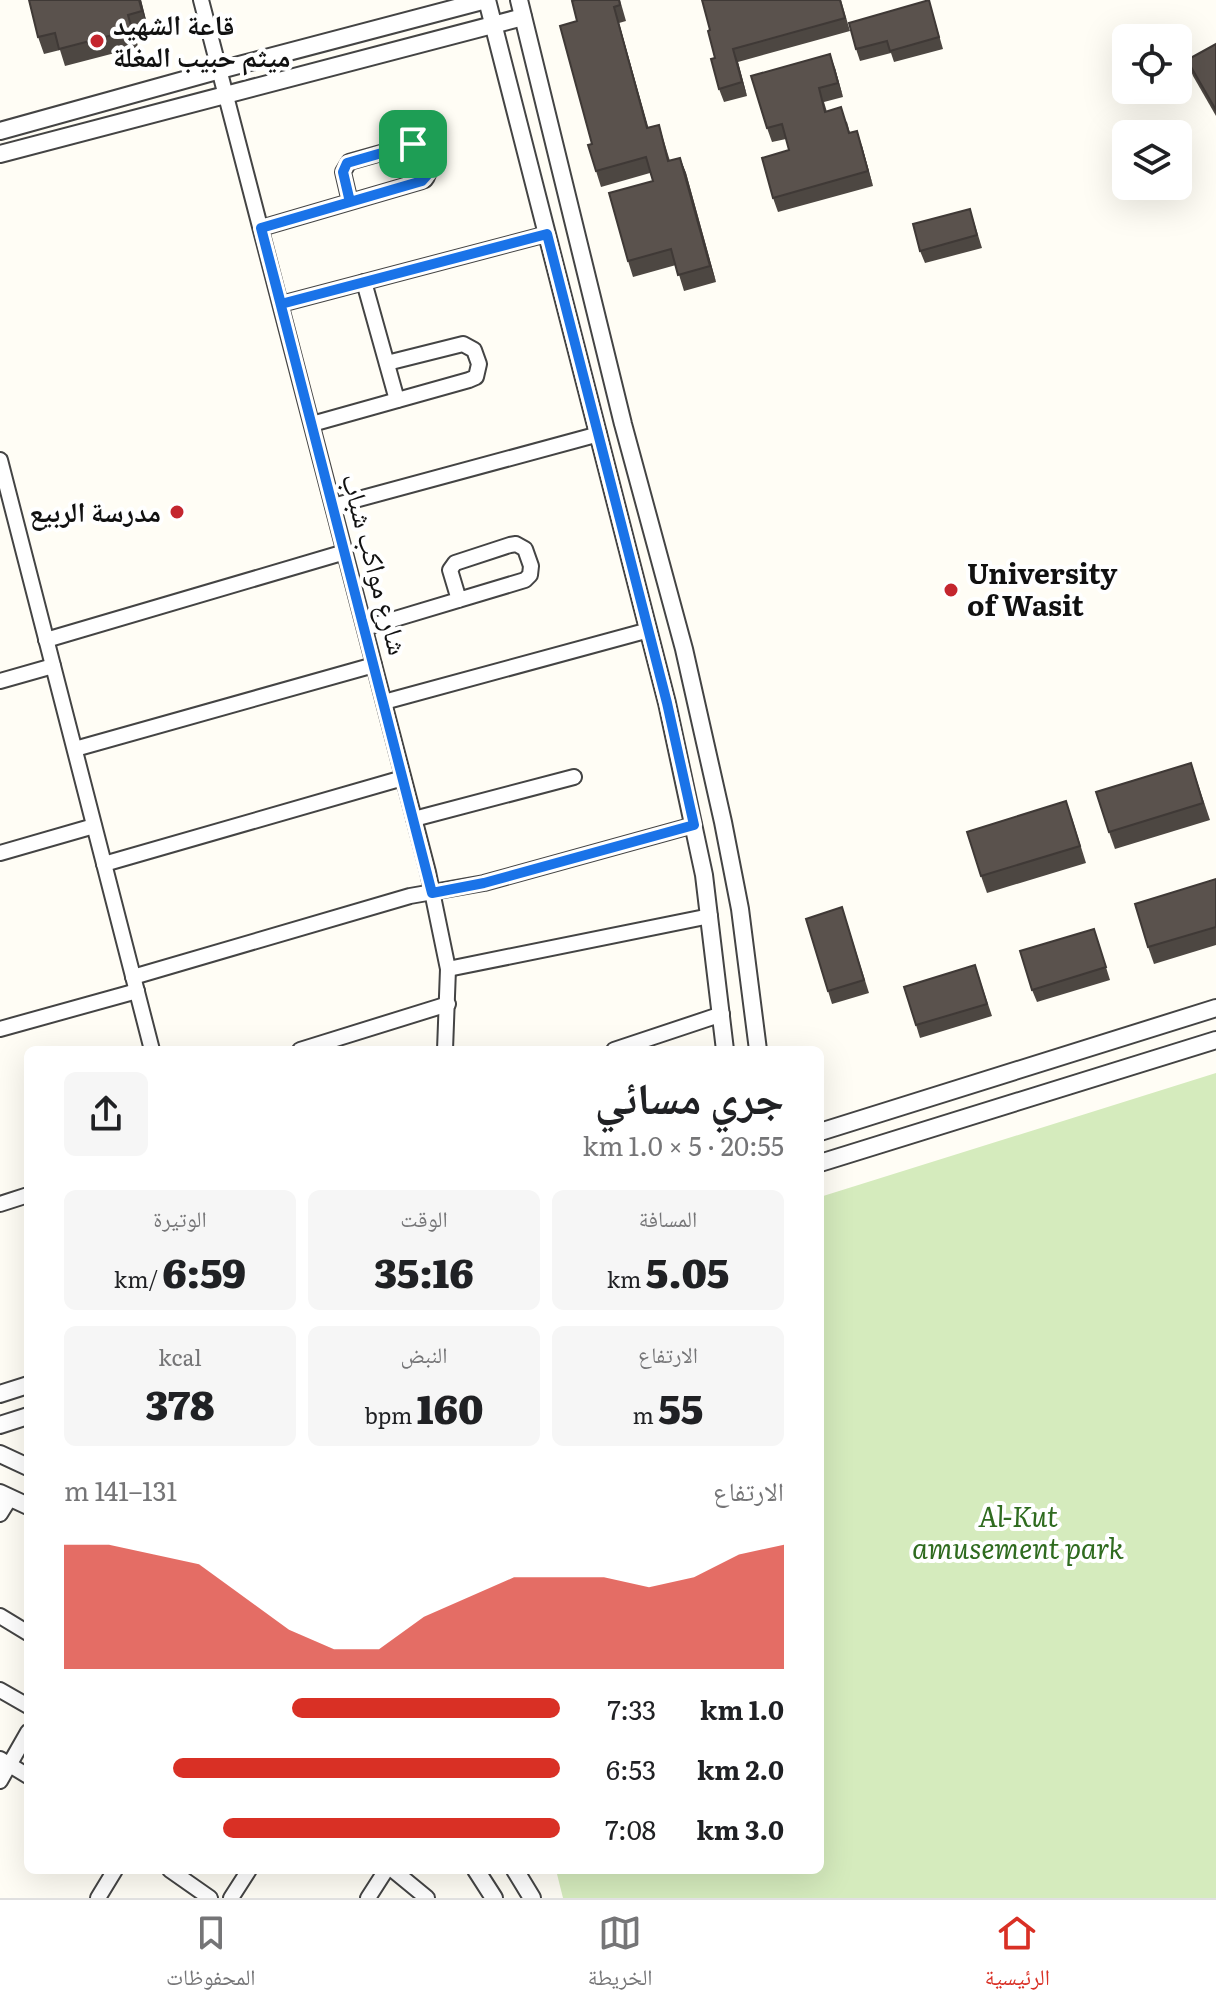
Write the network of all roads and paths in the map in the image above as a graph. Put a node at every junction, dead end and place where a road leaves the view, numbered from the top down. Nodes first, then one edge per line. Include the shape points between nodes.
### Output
1 (201, 0) edge
2 (487, 0) edge
3 (519, 0) edge
4 (523, 17) junction
5 (494, 25) junction
6 (220, 70) junction
7 (226, 95) junction
8 (0, 131) edge
9 (0, 154) edge
10 (350, 202) junction
11 (261, 228) junction
12 (547, 234) junction
13 (364, 282) junction
14 (281, 304) junction
15 (387, 363) junction
16 (397, 400) junction
17 (312, 424) junction
18 (599, 434) junction
19 (0, 460) edge
20 (5, 502) edge
21 (333, 506) junction
22 (345, 552) junction
23 (459, 600) junction
24 (365, 628) junction
25 (649, 630) junction
26 (46, 640) junction
27 (374, 665) junction
28 (53, 666) junction
29 (0, 681) edge
30 (384, 702) junction
31 (75, 749) junction
32 (574, 777) dead end
33 (403, 778) junction
34 (414, 819) junction
35 (694, 825) junction
36 (94, 826) junction
37 (0, 853) edge
38 (104, 864) junction
39 (432, 893) junction
40 (710, 916) junction
41 (448, 969) junction
42 (135, 984) junction
43 (448, 1004) junction
44 (1216, 1008) edge
45 (722, 1014) junction
46 (0, 1029) edge
47 (1216, 1040) edge
48 (151, 1046) edge
49 (313, 1046) edge
50 (445, 1046) edge
51 (626, 1046) edge
52 (725, 1046) edge
53 (757, 1046) edge
54 (824, 1131) edge
55 (824, 1162) edge
56 (24, 1196) edge
57 (0, 1204) edge
58 (24, 1386) edge
59 (0, 1394) edge
60 (24, 1417) edge
61 (0, 1425) edge
62 (1, 1454) edge
63 (24, 1465) edge
64 (5, 1495) edge
65 (24, 1504) edge
66 (0, 1514) edge
67 (0, 1616) edge
68 (24, 1631) edge
69 (0, 1690) edge
70 (24, 1704) edge
71 (24, 1737) edge
72 (5, 1762) edge
73 (24, 1774) edge
74 (0, 1781) edge
75 (113, 1874) edge
76 (176, 1874) edge
77 (246, 1874) edge
78 (383, 1874) edge
79 (398, 1874) edge
80 (479, 1874) edge
81 (517, 1874) edge
82 (98, 1898) edge
83 (210, 1898) edge
84 (231, 1898) edge
85 (368, 1898) edge
86 (427, 1898) edge
87 (494, 1898) edge
88 (532, 1898) edge

1 - 6 street, شارع مواكب شباب
2 - 5 street
2 - 6 street
3 - 4 street
4 - 5 street
4 - 53 street via 684,649 740,909
5 - 7 street
5 - 12 street
6 - 7 street, شارع مواكب شباب
6 - 8 street
7 - 9 street
7 - 11 street, شارع مواكب شباب
10 - 10 street via 425,180 429,168 424,148 413,144 347,163 343,172
10 - 11 street
11 - 14 street, شارع مواكب شباب
12 - 13 street
12 - 18 street
13 - 14 street
13 - 15 street
14 - 17 street, شارع مواكب شباب
15 - 16 street
15 - 16 street via 458,343 471,347 479,364 473,379
16 - 17 street
17 - 21 street, شارع مواكب شباب
18 - 21 street
18 - 25 street
19 - 20 street
20 - 26 street
21 - 22 street, شارع مواكب شباب
22 - 24 street, شارع مواكب شباب
22 - 26 street
23 - 23 street via 528,578 531,566 525,549 510,545 455,563 450,570
23 - 24 street
24 - 27 street, شارع مواكب شباب
25 - 30 street
25 - 35 street
26 - 28 street
27 - 30 street, شارع مواكب شباب
27 - 31 street
28 - 29 street
28 - 31 street
30 - 33 street, شارع مواكب شباب
31 - 36 street
32 - 34 street
33 - 34 street, شارع مواكب شباب
33 - 38 street
34 - 39 street, شارع مواكب شباب
35 - 39 street
35 - 40 street
36 - 37 street
36 - 38 street
38 - 42 street
39 - 41 street, شارع مواكب شباب
39 - 42 street
40 - 41 street
40 - 45 street
41 - 43 street, شارع مواكب شباب
42 - 46 street
42 - 48 street
43 - 49 street
43 - 50 street, شارع مواكب شباب
44 - 54 street
45 - 51 street
45 - 52 street
47 - 55 street
56 - 57 street
58 - 59 street
60 - 61 street
62 - 63 street
64 - 65 street
64 - 66 street
67 - 68 street
69 - 70 street
71 - 72 street
72 - 73 street
72 - 74 street
75 - 82 street
76 - 83 street
77 - 84 street
78 - 85 street
79 - 86 street
80 - 87 street
81 - 88 street

